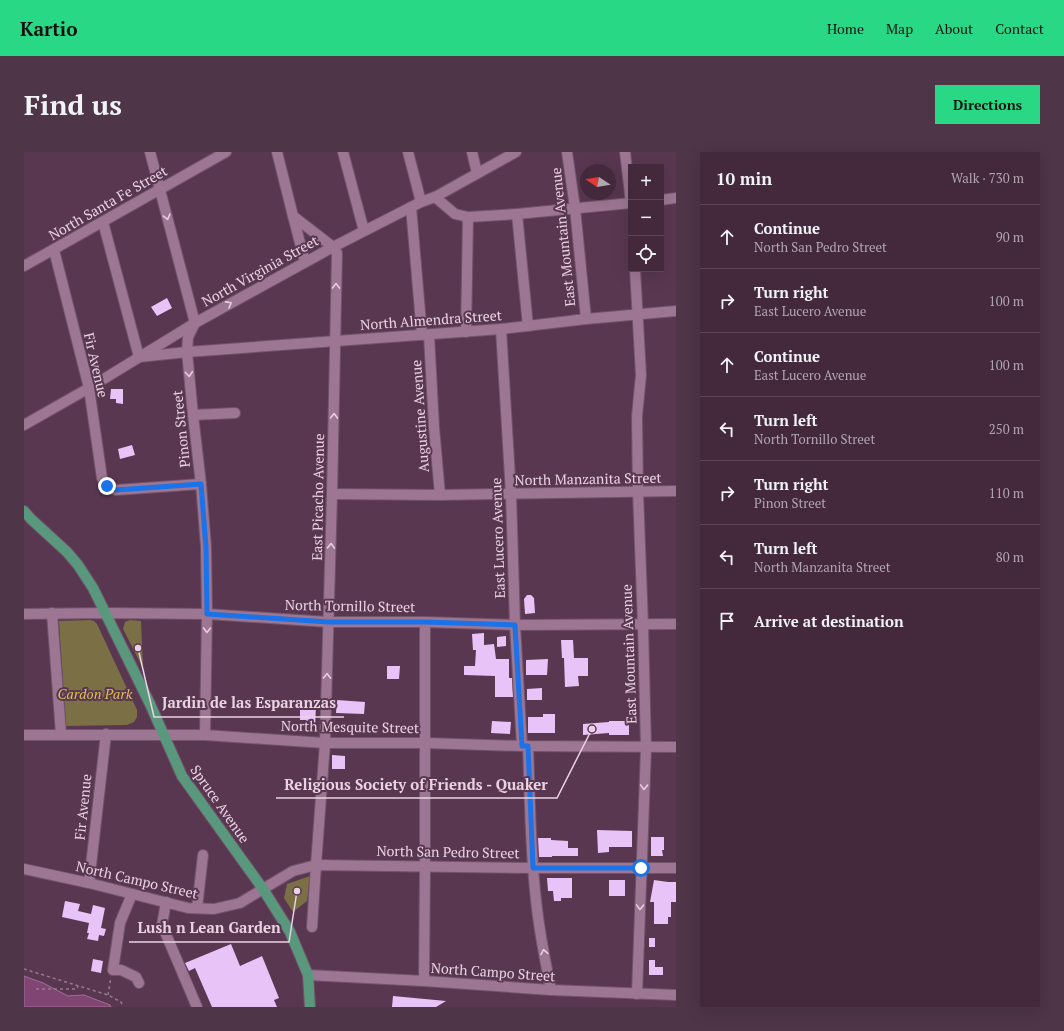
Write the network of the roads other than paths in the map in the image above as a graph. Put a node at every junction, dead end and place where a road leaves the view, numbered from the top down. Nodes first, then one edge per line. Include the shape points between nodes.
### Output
1 (150, 152) edge
2 (226, 152) edge
3 (277, 152) edge
4 (343, 152) edge
5 (408, 152) edge
6 (472, 152) edge
7 (516, 152) edge
8 (567, 152) edge
9 (625, 152) edge
10 (214, 155) edge
11 (477, 173) junction
12 (160, 189) junction
13 (435, 197) junction
14 (676, 198) edge
15 (631, 200) edge
16 (664, 200) edge
17 (421, 202) junction
18 (628, 203) edge
19 (411, 207) junction
20 (575, 208) junction
21 (518, 214) junction
22 (293, 216) junction
23 (468, 217) junction
24 (103, 222) junction
25 (364, 231) junction
26 (333, 247) junction
27 (54, 250) junction
28 (305, 262) junction
29 (24, 266) edge
30 (635, 272) edge
31 (676, 311) edge
32 (638, 314) junction
33 (586, 319) junction
34 (195, 323) junction
35 (528, 326) junction
36 (501, 329) junction
37 (466, 332) junction
38 (426, 335) junction
39 (335, 341) junction
40 (187, 352) junction
41 (139, 357) junction
42 (89, 388) junction
43 (235, 413) dead end
44 (193, 415) junction
45 (24, 425) edge
46 (201, 484) junction
47 (676, 491) edge
48 (638, 492) junction
49 (332, 494) junction
50 (511, 494) junction
51 (440, 495) junction
52 (24, 511) edge
53 (105, 613) junction
54 (24, 614) edge
55 (52, 614) junction
56 (207, 614) junction
57 (328, 622) junction
58 (425, 622) junction
59 (643, 624) junction
60 (676, 624) edge
61 (515, 625) junction
62 (61, 734) junction
63 (106, 734) junction
64 (24, 735) edge
65 (163, 735) junction
66 (205, 735) junction
67 (325, 743) junction
68 (425, 743) junction
69 (525, 746) junction
70 (676, 747) edge
71 (646, 748) junction
72 (203, 855) dead end
73 (316, 865) junction
74 (425, 866) junction
75 (533, 868) junction
76 (641, 868) junction
77 (676, 868) edge
78 (24, 869) edge
79 (89, 883) junction
80 (263, 889) junction
81 (132, 894) junction
82 (169, 903) junction
83 (197, 908) junction
84 (312, 927) dead end
85 (113, 970) road end
86 (308, 975) junction
87 (424, 981) junction
88 (550, 990) junction
89 (637, 994) junction
90 (676, 995) edge
91 (197, 1007) edge
92 (310, 1007) edge

1 - 12 street
2 - 10 street, North Santa Fe Street
3 - 22 street
4 - 25 street
5 - 17 street
6 - 11 street
7 - 11 street, North Virginia Street
8 - 20 street, East Mountain Avenue
9 - 15 street
10 - 12 street, North Santa Fe Street
11 - 13 street, North Virginia Street
12 - 24 street, North Santa Fe Street
12 -> 34 street
13 - 17 street, North Virginia Street
13 - 23 street via 454,214
14 - 16 street
17 - 19 street, North Virginia Street
18 - 20 street
19 - 25 street, North Virginia Street
19 - 38 street, Augustine Avenue
20 - 21 street
20 - 33 street, East Mountain Avenue
21 - 23 street
21 - 35 street
22 - 26 street
22 - 28 street
23 - 37 street
24 - 27 street, North Santa Fe Street
24 - 41 street
25 - 26 street, North Virginia Street
26 - 28 street, North Virginia Street
39 -> 26 street, East Picacho Avenue via 337,253
27 - 29 street, North Santa Fe Street
27 - 42 street, Fir Avenue
34 -> 28 street, North Virginia Street
30 - 32 street, East Mountain Avenue
31 - 32 street, North Almendra Street
32 - 33 street, North Almendra Street
32 - 48 street, East Mountain Avenue via 641,375 637,416
33 - 35 street, North Almendra Street
34 - 40 street, Pinon Street via 188,337
34 - 41 street, North Virginia Street
35 - 36 street, North Almendra Street
36 - 37 street, North Almendra Street
36 - 50 street, East Lucero Avenue
37 - 38 street, North Almendra Street
38 - 39 street, North Almendra Street
38 - 51 street, Augustine Avenue
39 - 40 street, North Almendra Street
49 -> 39 street, East Picacho Avenue
40 - 41 street, North Almendra Street
40 -> 44 street, Pinon Street
41 - 42 street, North Virginia Street
42 - 45 street, North Virginia Street
42 - 46 street, Fir Avenue via 102,478 107,486 116,490
43 - 44 street
44 - 46 street, Pinon Street
46 - 56 street, Pinon Street via 206,547
47 - 48 street, North Manzanita Street
48 - 50 street, North Manzanita Street
48 - 59 street, East Mountain Avenue
49 - 51 street, North Manzanita Street
57 -> 49 street, East Picacho Avenue
50 - 51 street, North Manzanita Street
50 - 61 street, East Lucero Avenue
52 - 53 main road, Spruce Avenue via 78,565
53 - 55 street, North Tornillo Street
53 - 56 street, North Tornillo Street
53 - 65 main road, Spruce Avenue
54 - 55 street, North Tornillo Street
55 - 62 street
56 - 57 street, North Tornillo Street
56 -> 66 street, Pinon Street
57 - 58 street, North Tornillo Street
67 -> 57 street, East Picacho Avenue
58 - 61 street, North Tornillo Street
58 - 68 street
59 - 60 street, North Tornillo Street
59 - 61 street, North Tornillo Street
59 - 71 street, East Mountain Avenue
61 - 69 street, East Lucero Avenue
62 - 63 street, North Mesquite Street
62 - 64 street, North Mesquite Street
63 - 65 street, North Mesquite Street
63 - 79 street, Fir Avenue
65 - 66 street, North Mesquite Street
65 - 80 main road, Spruce Avenue via 182,776
66 - 67 street, North Mesquite Street
67 - 68 street, North Mesquite Street
67 - 73 street, East Picacho Avenue
68 - 69 street, North Mesquite Street
68 - 74 street
69 - 71 street, North Mesquite Street
69 - 75 street, East Lucero Avenue
70 - 71 street, North Mesquite Street
71 -> 76 street, East Mountain Avenue
72 - 83 street
73 - 74 street, North San Pedro Street
73 - 80 street via 293,871
73 - 84 street, East Picacho Avenue
74 - 75 street, North San Pedro Street
74 - 87 street
75 - 76 street, North San Pedro Street
88 -> 75 street, East Lucero Avenue
76 - 77 street, North San Pedro Street
76 -> 89 street, East Mountain Avenue
78 - 79 street, North Campo Street
79 - 81 street, North Campo Street
80 - 83 street, North Campo Street via 240,904 214,910
80 - 86 main road via 290,932
81 - 82 street, North Campo Street
81 - 85 street via 120,923
82 - 83 street, North Campo Street
82 - 91 street via 167,926 164,930
86 - 87 street, North Campo Street
86 - 92 main road
87 - 88 street, North Campo Street
88 - 89 street, North Campo Street
89 - 90 street, North Campo Street

